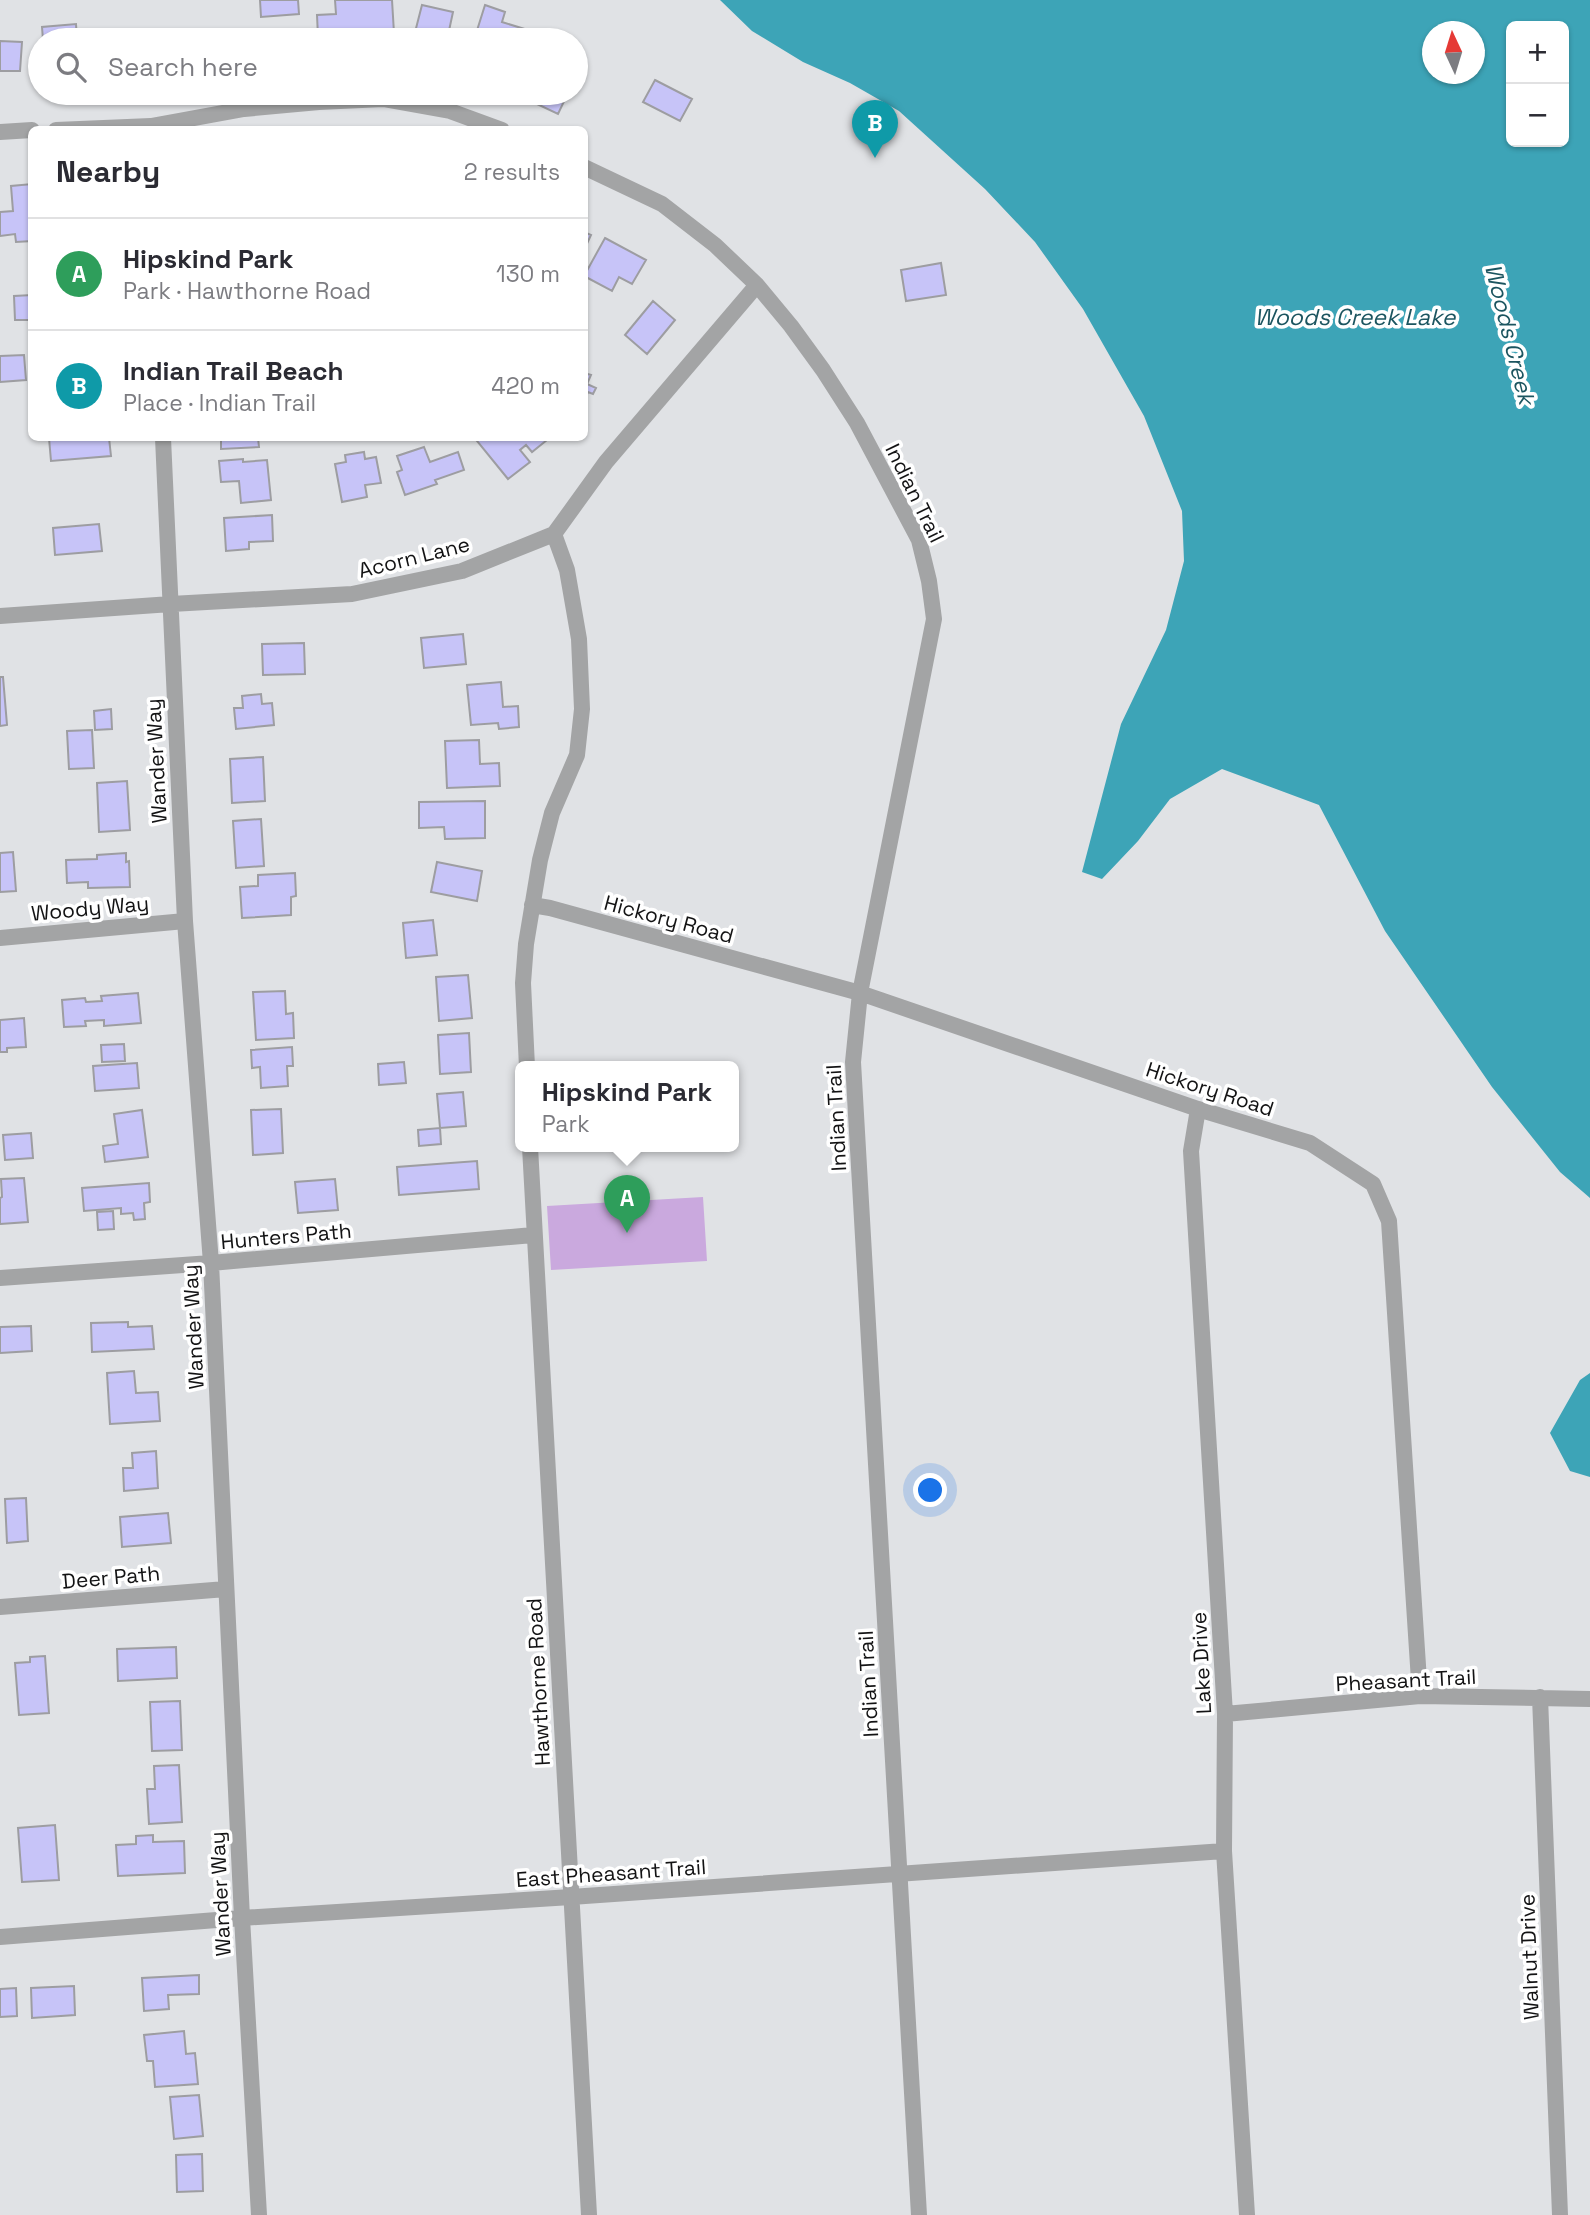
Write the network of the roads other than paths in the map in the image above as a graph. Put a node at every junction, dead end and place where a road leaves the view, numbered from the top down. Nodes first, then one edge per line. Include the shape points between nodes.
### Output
1 (287, 105) edge
2 (416, 105) edge
3 (161, 126) edge
4 (491, 126) edge
5 (28, 130) edge
6 (0, 132) edge
7 (588, 169) edge
8 (757, 285) junction
9 (163, 441) edge
10 (554, 534) junction
11 (171, 604) junction
12 (0, 617) edge
13 (532, 905) junction
14 (185, 921) junction
15 (0, 937) edge
16 (860, 993) junction
17 (527, 1061) edge
18 (1198, 1109) junction
19 (530, 1152) edge
20 (533, 1235) junction
21 (211, 1263) junction
22 (0, 1278) edge
23 (226, 1589) junction
24 (0, 1607) edge
25 (1420, 1696) junction
26 (1540, 1697) junction
27 (1590, 1699) edge
28 (1225, 1714) junction
29 (1224, 1851) junction
30 (900, 1874) junction
31 (571, 1897) junction
32 (242, 1918) junction
33 (0, 1937) edge
34 (259, 2215) edge
35 (589, 2215) edge
36 (919, 2215) edge
37 (1247, 2215) edge
38 (1560, 2215) edge

1 - 3 street
2 - 4 street
5 - 6 street
7 - 8 street, Indian Trail via 662,204
8 - 10 street via 606,462
8 - 16 street, Indian Trail via 858,423 919,540 929,581 934,619
9 - 11 street, Wander Way
10 - 11 street, Acorn Lane via 463,570 352,594
10 - 13 street via 567,570 579,639 582,709 577,755 552,813
11 - 12 street, Acorn Lane
11 - 14 street, Wander Way
13 - 16 street, Hickory Road
13 - 17 street via 523,983
14 - 15 street, Woody Way
14 - 21 street, Wander Way
16 - 18 street, Hickory Road
16 - 30 street, Indian Trail via 853,1062
18 - 25 street, Hickory Road via 1311,1143 1373,1184 1388,1221
18 - 28 street, Lake Drive via 1191,1152
19 - 20 street, Hawthorne Road
20 - 21 street, Hunters Path
20 - 31 street, Hawthorne Road
21 - 22 street, Hunters Path
21 - 23 street, Wander Way
23 - 24 street, Deer Path
23 - 32 street, Wander Way
25 - 26 street, Pheasant Trail
25 - 28 street, Pheasant Trail
26 - 27 street, Pheasant Trail
26 - 38 street, Walnut Drive
28 - 29 street, Lake Drive
29 - 30 street, East Pheasant Trail
29 - 37 street, Lake Drive
30 - 31 street, East Pheasant Trail
30 - 36 street, Indian Trail
31 - 32 street, East Pheasant Trail
31 - 35 street, Hawthorne Road
32 - 33 street, East Pheasant Trail
32 - 34 street, Wander Way

